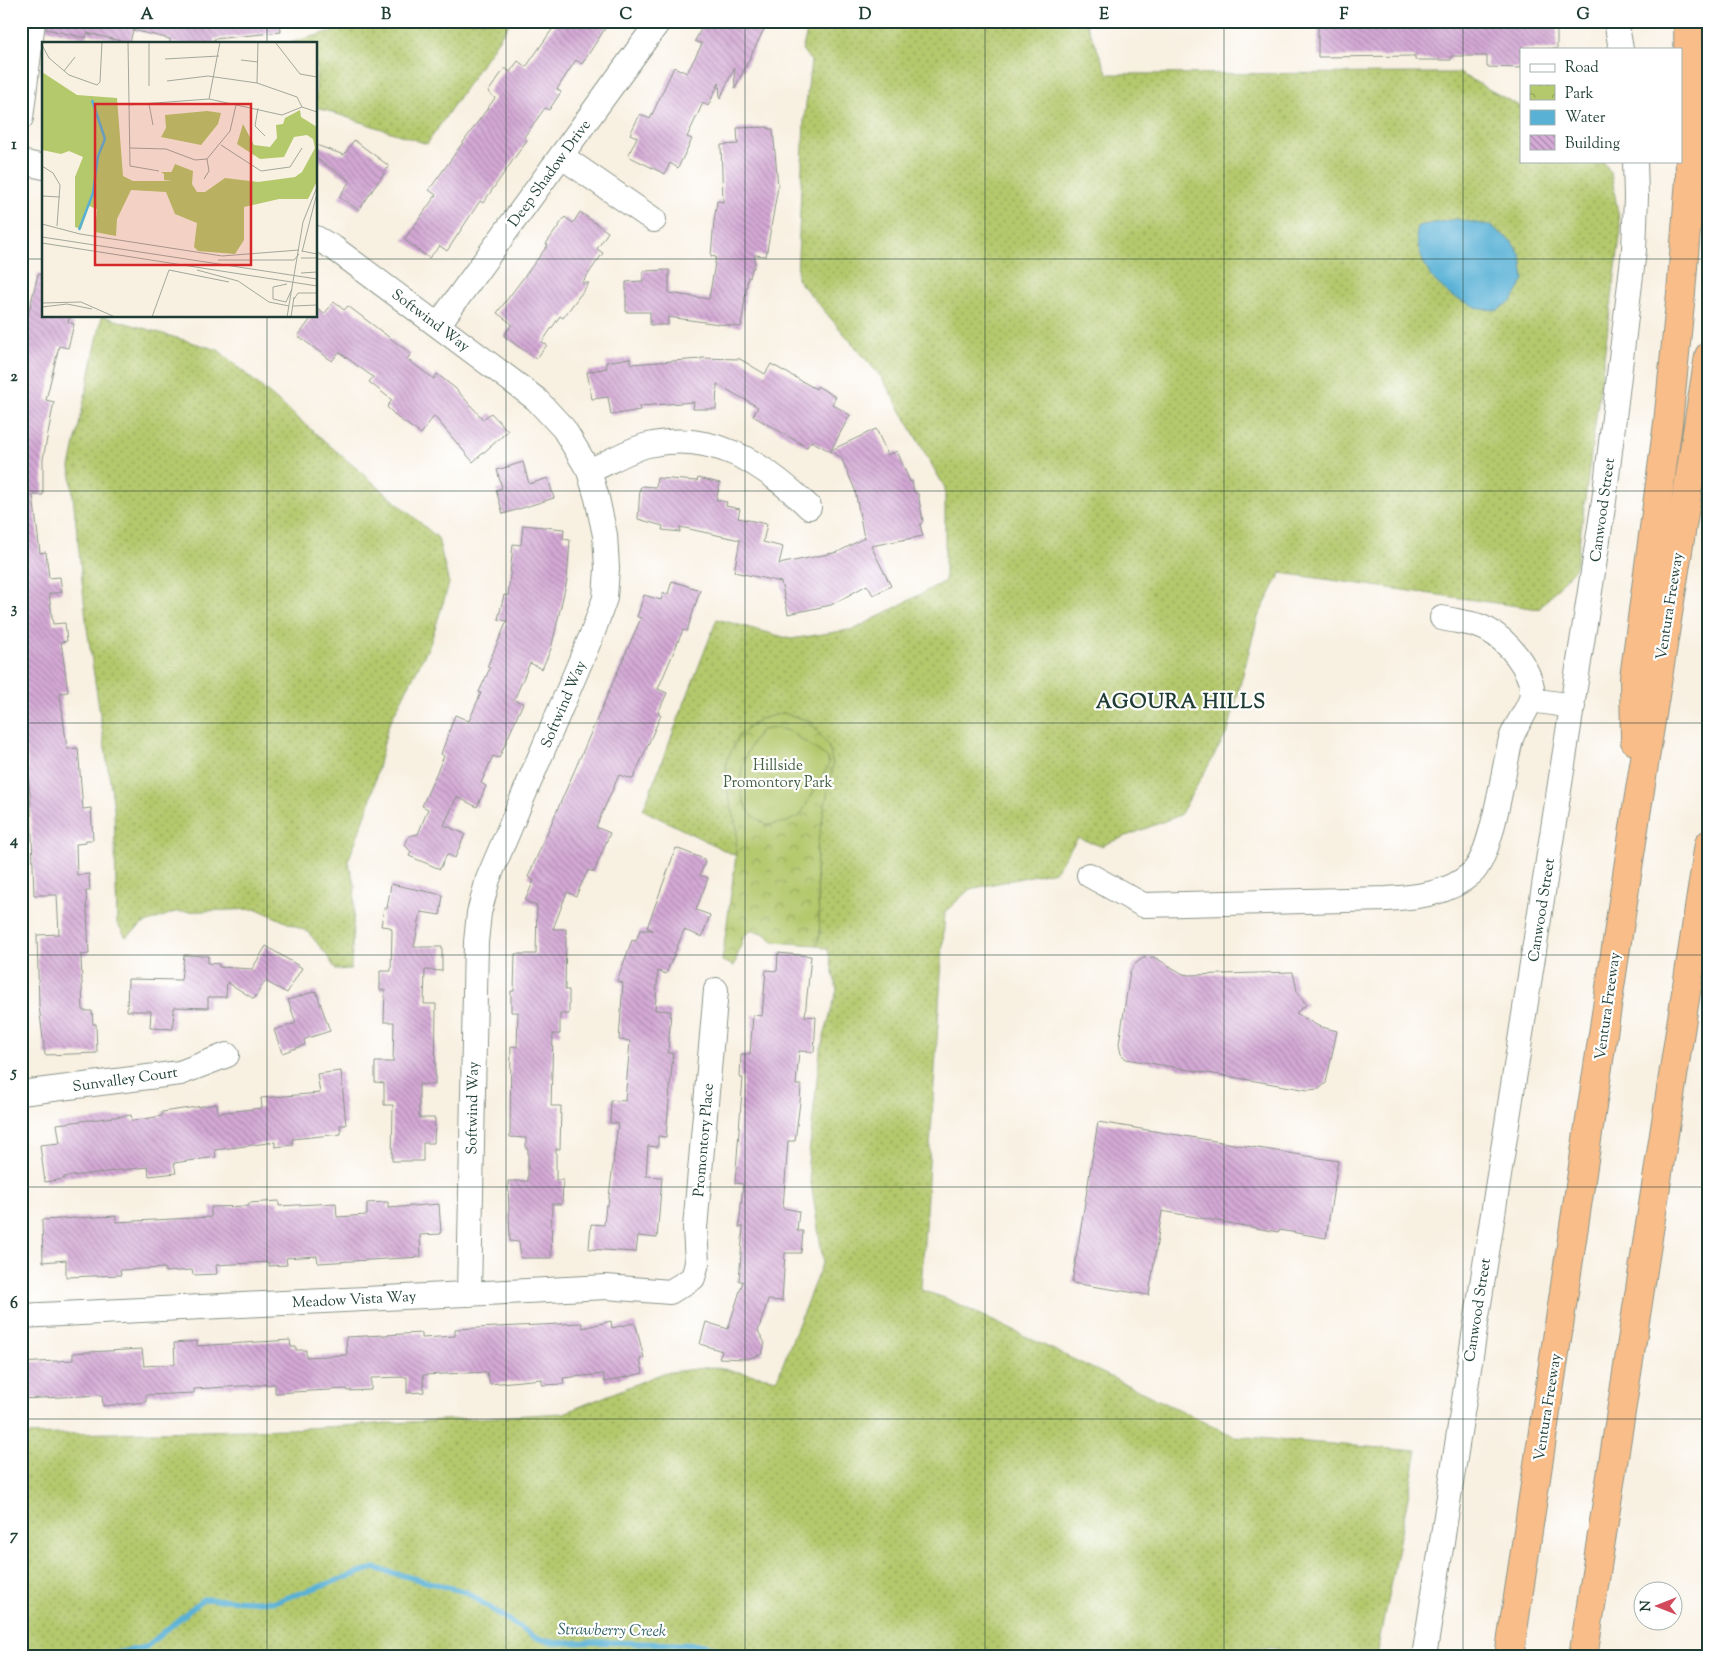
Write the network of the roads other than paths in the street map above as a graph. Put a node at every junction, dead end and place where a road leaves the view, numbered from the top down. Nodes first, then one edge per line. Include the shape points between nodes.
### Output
1 (33, 21) edge
2 (659, 21) edge
3 (1616, 21) edge
4 (1688, 21) edge
5 (1621, 48) edge
6 (21, 118) edge
7 (561, 156) junction
8 (21, 162) edge
9 (1635, 162) edge
10 (42, 167) edge
11 (654, 220) dead end
12 (318, 239) edge
13 (438, 325) junction
14 (1709, 356) edge
15 (588, 471) junction
16 (809, 507) dead end
17 (1442, 618) dead end
18 (1531, 700) junction
19 (1573, 706) junction
20 (1636, 815) junction
21 (1709, 844) edge
22 (1089, 876) dead end
23 (1709, 893) edge
24 (1696, 924) junction
25 (716, 990) dead end
26 (227, 1055) dead end
27 (21, 1092) edge
28 (684, 1284) joint
29 (469, 1294) junction
30 (21, 1316) edge
31 (1424, 1657) edge
32 (1509, 1657) edge
33 (1583, 1657) edge

1 - 6 street
2 - 7 street, Deep Shadow Drive
3 - 5 street
4 - 20 highway via 1690,179 1668,423 1634,678
7 - 11 street
7 - 13 street, Deep Shadow Drive
8 - 10 street
9 - 19 street, Canwood Street via 1629,307
12 - 13 street, Softwind Way
13 - 15 street, Softwind Way via 536,399 564,429
14 - 20 highway, Ventura Freeway
15 - 16 street via 646,446 674,440 718,446 755,463
15 - 29 street, Softwind Way via 605,535 605,598 594,632 488,879 480,912 476,942
17 - 18 street via 1480,627 1508,645 1532,685
18 - 19 street
18 - 22 street via 1512,736 1486,850 1474,872 1453,887 1418,897 1387,899 1143,905
19 - 31 street, Canwood Street
20 - 32 highway, Ventura Freeway
21 - 24 highway
23 - 24 highway
24 - 33 highway
25 - 28 street, Promontory Place via 695,1228 697,1264 693,1278
26 - 27 street, Sunvalley Court via 180,1073
28 - 29 street, Meadow Vista Way via 670,1292 606,1287
29 - 30 street, Meadow Vista Way

